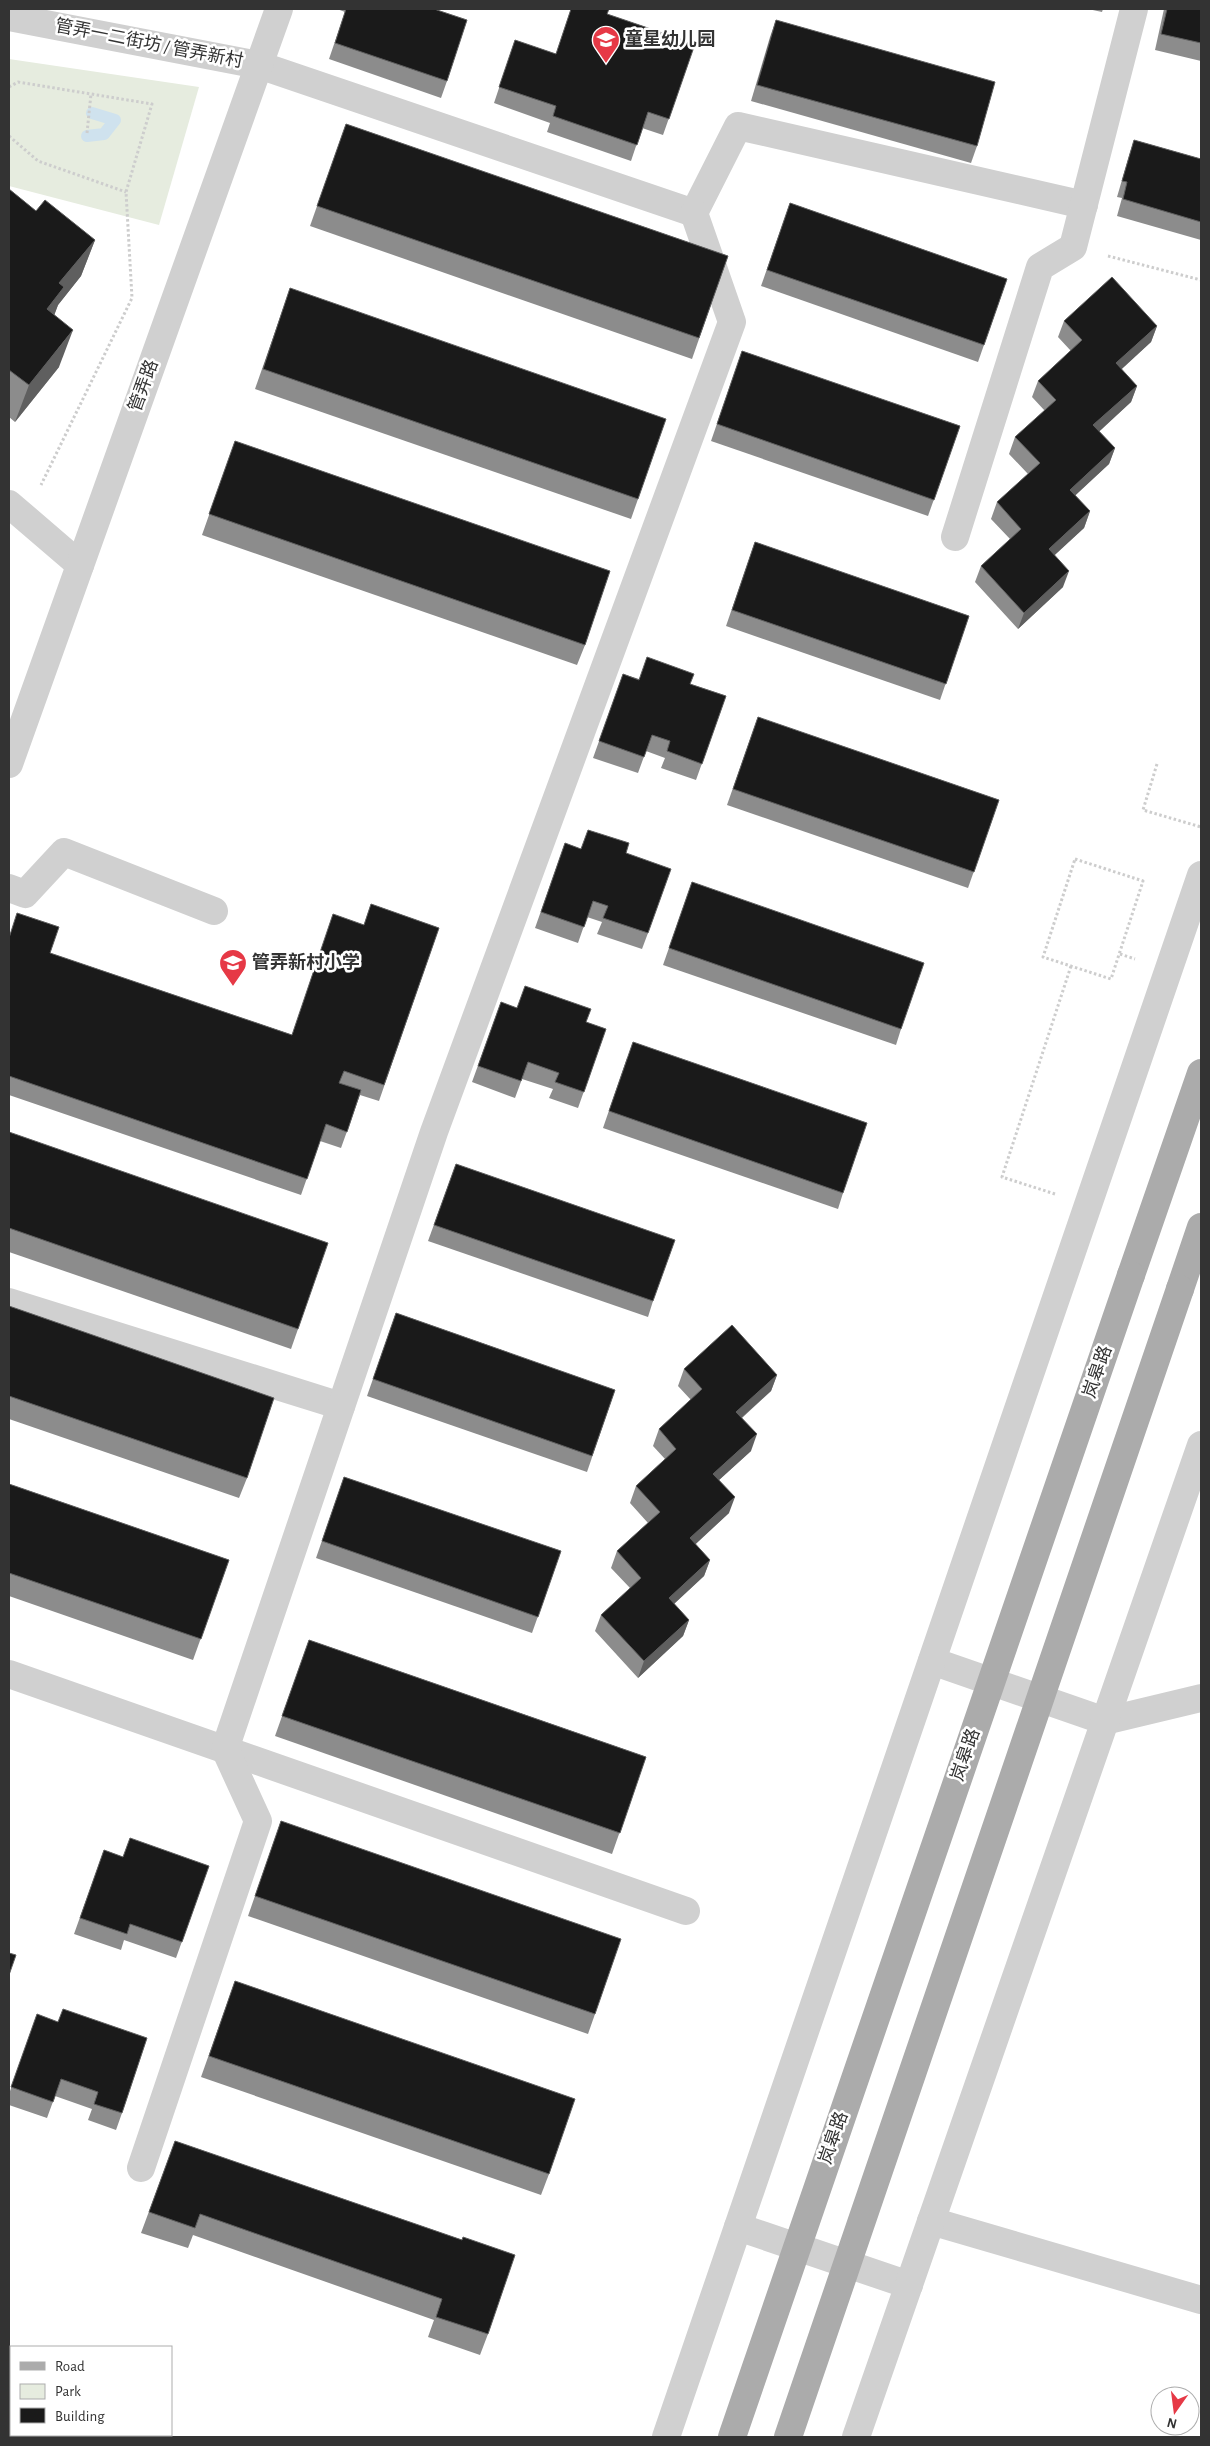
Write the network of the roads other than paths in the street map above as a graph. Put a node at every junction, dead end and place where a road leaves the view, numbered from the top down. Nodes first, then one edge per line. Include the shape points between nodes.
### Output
1 (279, 9) edge
2 (1134, 9) edge
3 (9, 17) edge
4 (259, 65) junction
5 (1084, 205) junction
6 (694, 213) junction
7 (17, 512) edge
8 (955, 537) dead end
9 (80, 566) junction
10 (9, 764) edge
11 (1201, 875) edge
12 (9, 888) edge
13 (214, 911) dead end
14 (1201, 1073) edge
15 (1201, 1227) edge
16 (9, 1302) edge
17 (341, 1406) junction
18 (1201, 1445) edge
19 (932, 1661) junction
20 (9, 1674) edge
21 (1201, 1698) edge
22 (1105, 1721) junction
23 (225, 1749) junction
24 (686, 1910) dead end
25 (141, 2168) dead end
26 (931, 2221) junction
27 (738, 2227) junction
28 (909, 2285) junction
29 (1201, 2300) edge
30 (666, 2437) edge
31 (732, 2437) edge
32 (788, 2437) edge
33 (856, 2437) edge

1 - 4 street, 管弄路
2 - 5 street
3 - 4 street, 管弄一二街坊 / 管弄新村
4 - 6 street, 管弄一二街坊 / 管弄新村
4 - 9 street, 管弄路
5 - 6 street via 738,126
5 - 8 street via 1073,247 1040,267
6 - 17 street via 732,322 437,1122
7 - 9 street
9 - 10 street, 管弄路
11 - 19 street
12 - 13 street via 25,894 64,852
14 - 31 main road, 岚皋路, bridge
15 - 32 main road, bridge
16 - 17 street
17 - 23 street
18 - 22 street
19 - 22 street
19 - 27 street
20 - 23 street
21 - 22 street
22 - 26 street
23 - 24 street
23 - 25 street via 258,1821
26 - 28 street
26 - 29 street
27 - 28 street
27 - 30 street
28 - 33 street

